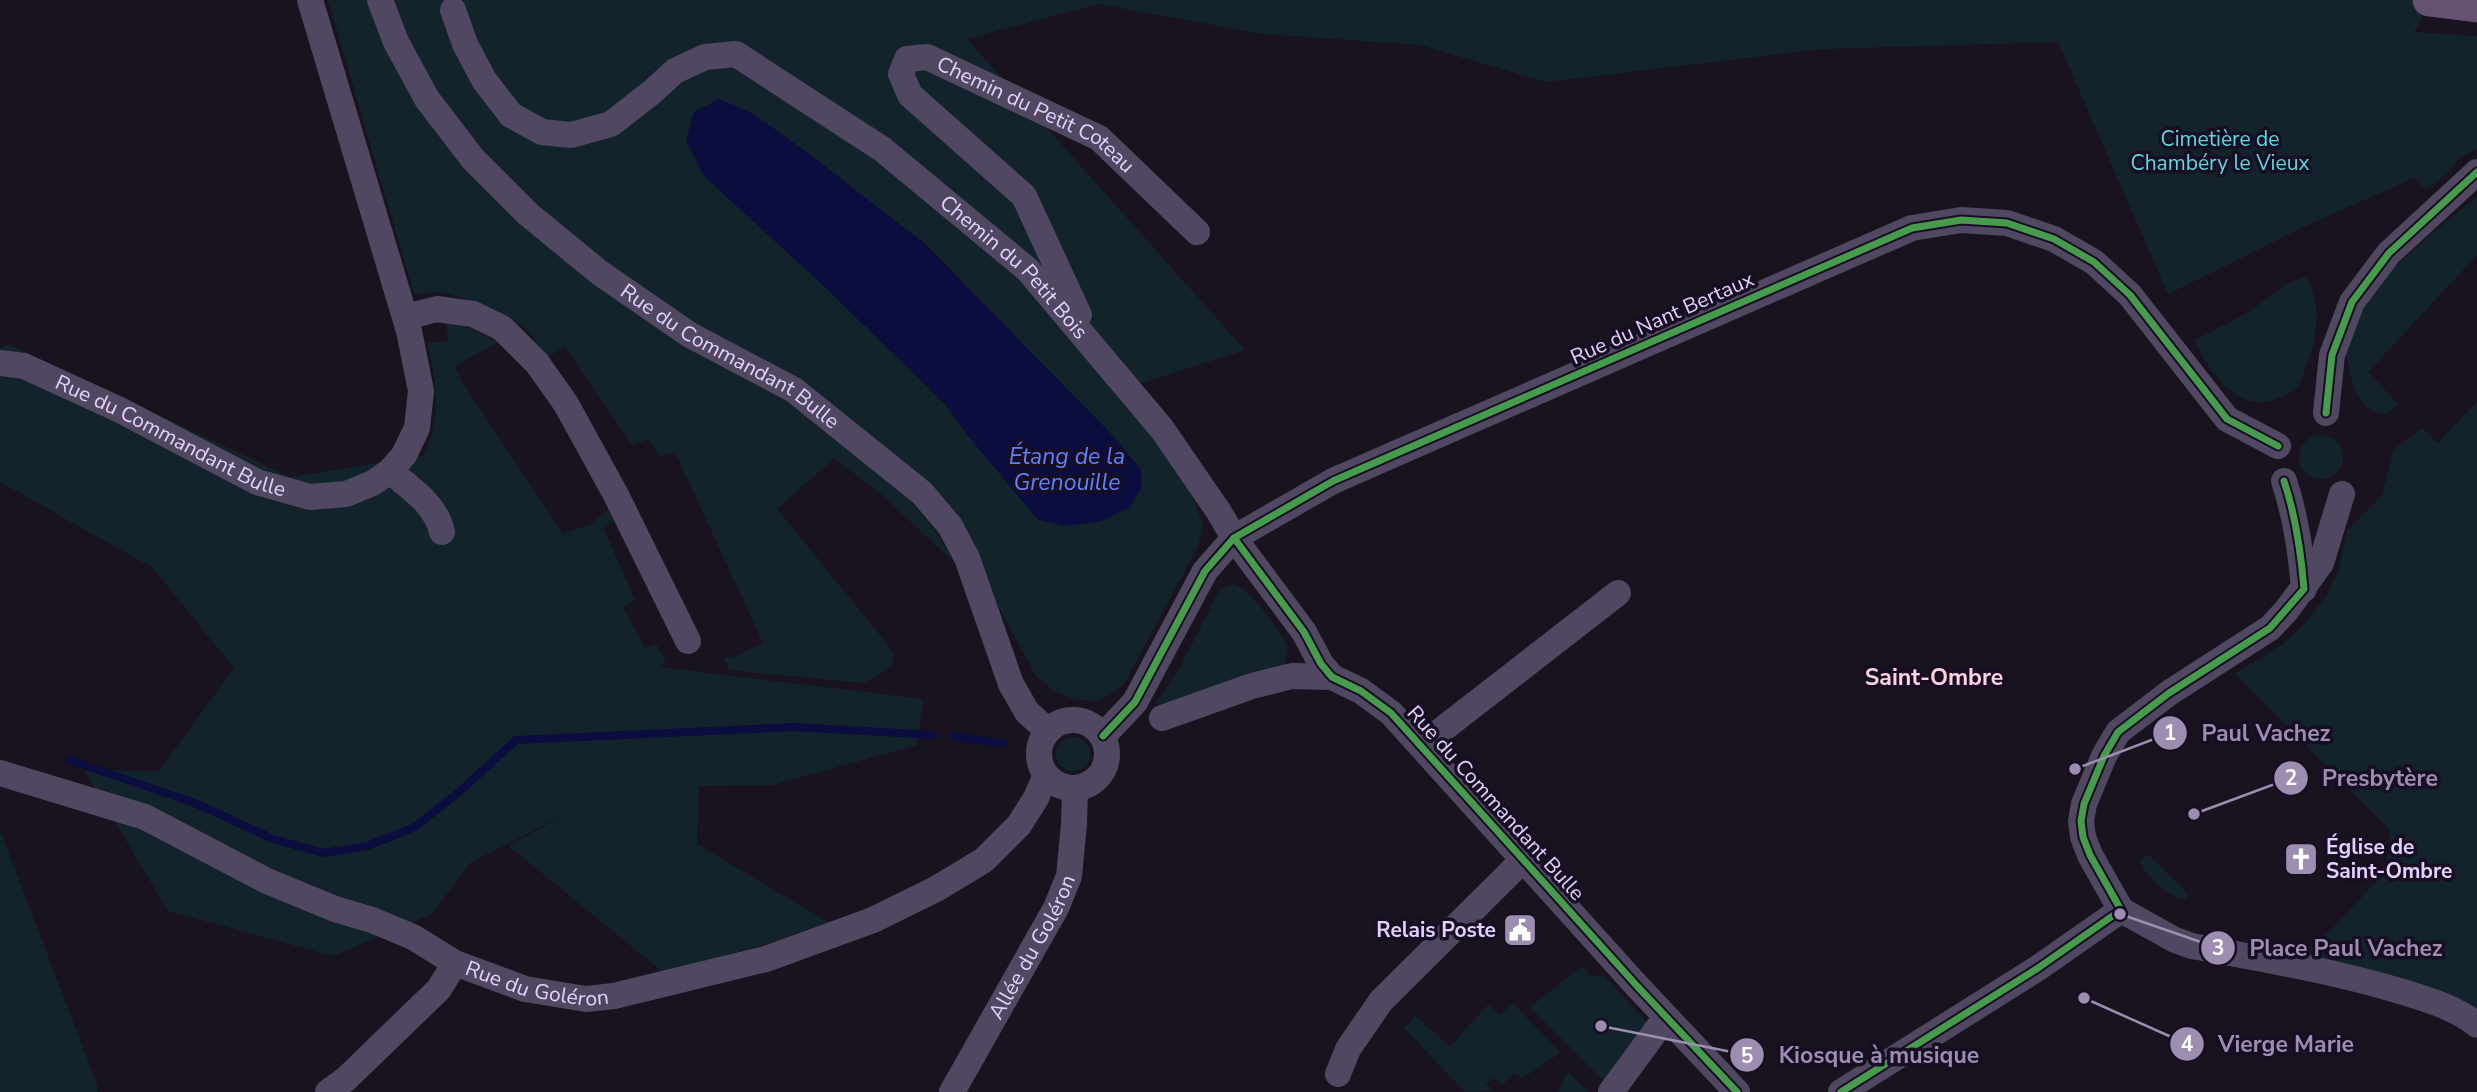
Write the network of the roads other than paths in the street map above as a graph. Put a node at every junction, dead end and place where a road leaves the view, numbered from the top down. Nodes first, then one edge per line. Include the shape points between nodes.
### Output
1 (310, 0) edge
2 (380, 0) edge
3 (2429, 0) edge
4 (2477, 6) edge
5 (453, 10) dead end
6 (2477, 172) edge
7 (1197, 232) dead end
8 (406, 317) junction
9 (1093, 346) junction
10 (0, 363) edge
11 (2326, 413) dead end
12 (2278, 446) dead end
13 (390, 471) junction
14 (2284, 481) dead end
15 (2342, 494) dead end
16 (442, 532) dead end
17 (1234, 538) junction
18 (2304, 589) junction
19 (1618, 593) dead end
20 (688, 642) dead end
21 (1332, 677) junction
22 (1162, 718) dead end
23 (1048, 731) junction
24 (1103, 736) junction
25 (1422, 747) junction
26 (0, 773) edge
27 (1046, 775) junction
28 (1074, 788) junction
29 (1524, 859) junction
30 (2120, 910) junction
31 (455, 963) junction
32 (1666, 1017) junction
33 (2477, 1025) edge
34 (1338, 1074) dead end
35 (328, 1092) edge
36 (952, 1092) edge
37 (1611, 1092) edge
38 (1737, 1092) edge
39 (1840, 1092) edge

1 - 8 street, Rue du Commandant Bulle
2 - 23 street, Rue du Commandant Bulle via 426,99 473,159 528,214 600,273 690,335 794,390 922,493 950,526 967,558 1011,684 1027,712
3 - 4 main road
5 - 9 street, Chemin du Petit Bois via 464,44 484,80 511,115 542,132 571,135 611,124 675,71 705,57 736,54 882,149 1028,270
6 - 11 street via 2389,253 2352,302 2332,355
7 - 9 street, Chemin du Petit Coteau via 1099,138 927,57 907,59 901,74 910,95 1024,196
8 - 13 street, Rue du Commandant Bulle via 421,391 417,428
8 - 20 street via 437,309 473,314 502,328 537,363 566,404
9 - 17 street, Chemin du Petit Bois via 1162,429
10 - 13 street, Rue du Commandant Bulle via 24,366 120,410 257,482 310,497 346,494
12 - 17 street, Rue du Nant Bertaux via 2227,419 2130,295 2094,262 2054,239 2007,223 1961,220 1912,228 1829,262 1333,481
13 - 16 street via 429,504 439,517
14 - 18 street via 2301,551
15 - 18 street via 2321,563
17 - 21 street, Rue du Commandant Bulle
17 - 24 street, Rue du Nant Bertaux via 1205,571 1135,702
18 - 30 street via 2270,628 2118,732 2104,756 2084,804 2082,829 2090,855
19 - 25 street
21 - 22 street, Rue du Commandant Bulle via 1292,677 1265,683
21 - 25 street, Rue du Commandant Bulle via 1391,713
23 - 24 street via 1073,719 1090,724
23 - 27 street via 1039,752
24 - 28 street via 1108,753 1102,773
25 - 29 street, Rue du Commandant Bulle
26 - 31 street, Rue du Goléron via 145,817 267,881 413,937
27 - 28 street via 1058,785
27 - 31 street, Rue du Goléron via 1018,825 984,860 936,890 873,920 766,959 586,999 525,989
28 - 36 street, Allée du Goléron via 1069,876 1056,908
29 - 32 street, Rue du Commandant Bulle
29 - 34 street via 1381,1001 1348,1049
30 - 33 street via 2192,946 2372,983 2437,1003
30 - 39 street via 2038,968
31 - 35 street via 439,989
32 - 37 street
32 - 38 street, Rue du Commandant Bulle

